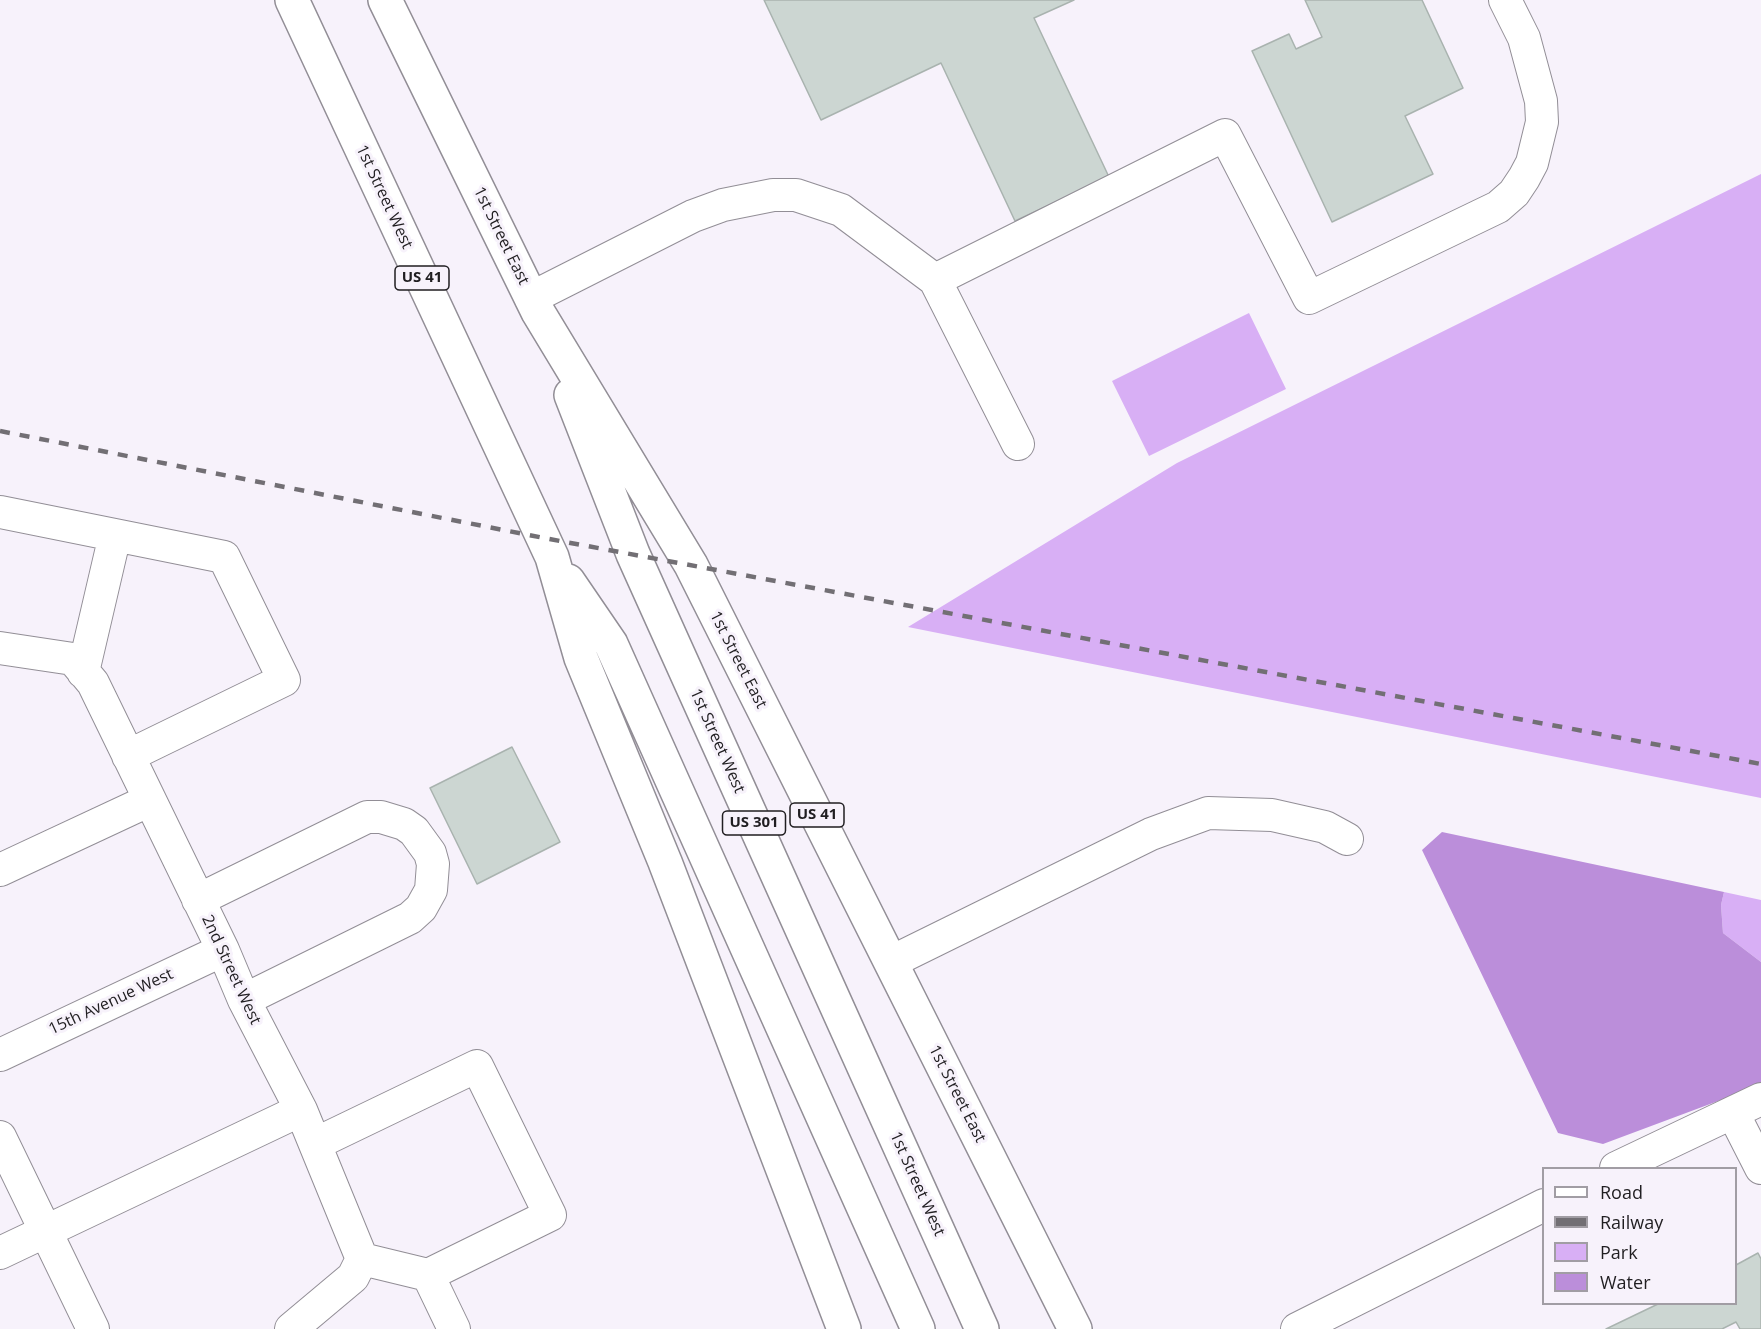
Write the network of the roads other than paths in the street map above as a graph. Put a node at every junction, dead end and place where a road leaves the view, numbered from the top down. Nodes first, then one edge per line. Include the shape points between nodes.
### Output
1 (292, 0) edge
2 (385, 0) edge
3 (1505, 0) edge
4 (935, 280) junction
5 (535, 305) junction
6 (1018, 444) dead end
7 (0, 512) edge
8 (115, 535) junction
9 (552, 557) junction
10 (0, 648) edge
11 (83, 672) junction
12 (128, 756) junction
13 (150, 800) junction
14 (1347, 839) dead end
15 (0, 870) edge
16 (198, 900) junction
17 (223, 950) junction
18 (891, 962) junction
19 (244, 1000) junction
20 (0, 1055) edge
21 (1761, 1100) edge
22 (301, 1110) junction
23 (1733, 1113) junction
24 (0, 1137) edge
25 (315, 1144) junction
26 (1618, 1167) edge
27 (1761, 1168) edge
28 (1542, 1206) edge
29 (45, 1231) junction
30 (0, 1253) edge
31 (362, 1259) junction
32 (428, 1275) junction
33 (93, 1329) edge
34 (291, 1329) edge
35 (454, 1329) edge
36 (844, 1329) edge
37 (918, 1329) edge
38 (982, 1329) edge
39 (1075, 1329) edge
40 (1297, 1329) edge

1 - 9 main road, 1st Street West / US 41
2 - 5 main road, 1st Street East / US 41
3 - 4 street via 1524,38 1541,100 1542,122 1532,163 1514,193 1497,207 1309,298 1225,135
4 - 5 street via 841,210 795,195 773,195 723,205 693,216
4 - 6 street
5 - 18 main road, 1st Street East / US 41 via 676,536
5 - 38 main road, 1st Street West / US 301 via 633,554
7 - 8 street
8 - 11 street
8 - 12 street via 224,557 284,680
9 - 36 main road, 1st Street West / US 41 via 581,658 666,862
9 - 37 main road, 1st Street West / US 301 via 611,644
10 - 11 street
11 - 12 street, 2nd Street West
12 - 13 street, 2nd Street West
13 - 15 street
13 - 16 street, 2nd Street West
14 - 18 street via 1325,826 1272,815 1208,813 1151,834
16 - 17 street, 2nd Street West
16 - 19 street via 367,817 404,824 419,836 430,853 431,890 410,918
17 - 19 street, 2nd Street West
17 - 20 street, 15th Avenue West
18 - 39 main road, 1st Street East / US 41
19 - 22 street, 2nd Street West
21 - 23 street
22 - 25 street, 2nd Street West
22 - 29 street
23 - 26 street
23 - 27 street
24 - 29 street
25 - 31 street, 2nd Street West
25 - 32 street via 477,1066 550,1215
28 - 40 street
29 - 30 street
29 - 33 street
31 - 32 street
31 - 34 street via 353,1277
32 - 35 street

